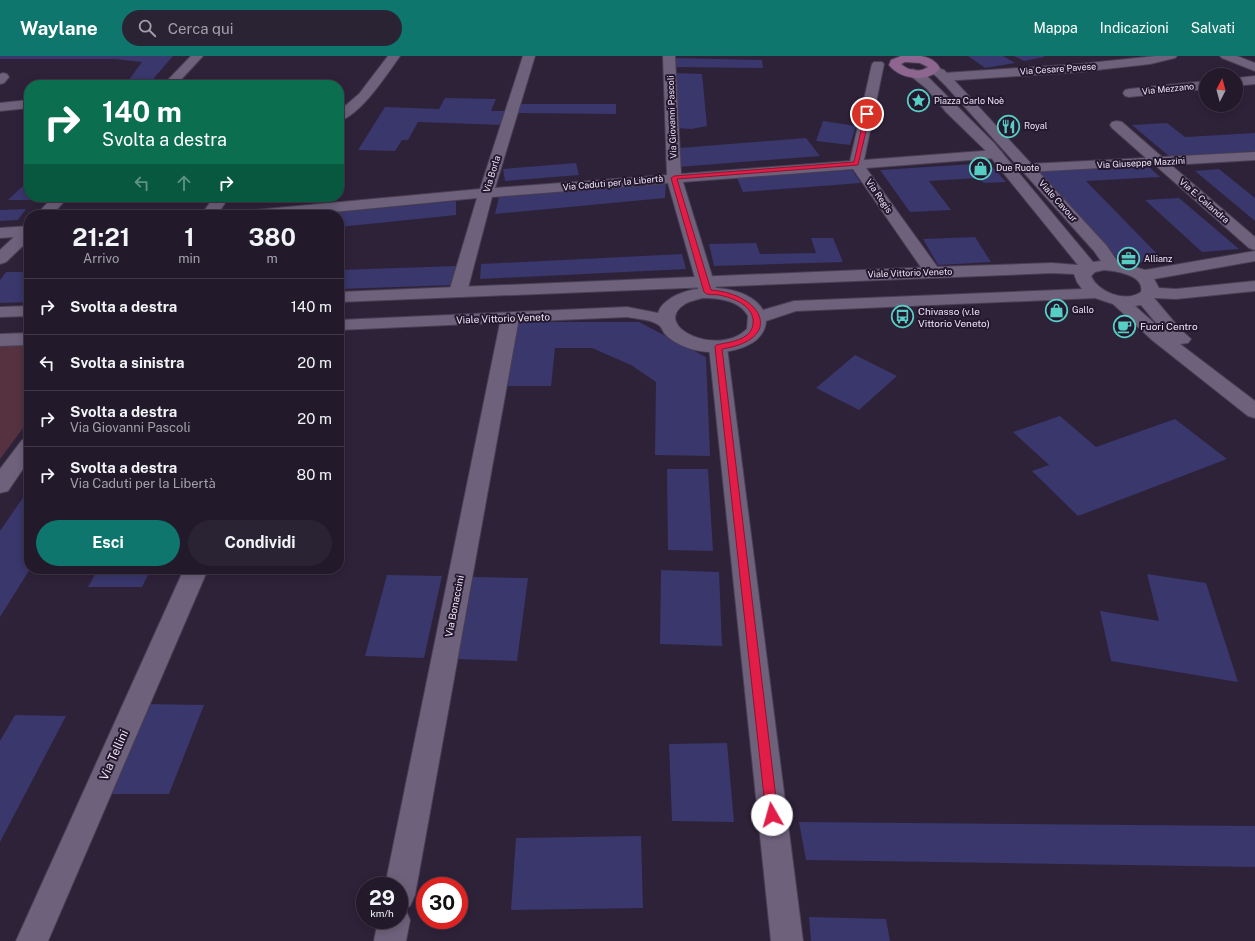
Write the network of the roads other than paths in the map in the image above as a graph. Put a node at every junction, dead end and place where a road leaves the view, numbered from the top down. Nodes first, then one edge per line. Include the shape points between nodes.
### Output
1 (197, 56) edge
2 (394, 56) edge
3 (529, 56) edge
4 (669, 56) edge
5 (1171, 56) edge
6 (1226, 56) edge
7 (910, 57) edge
8 (880, 60) edge
9 (895, 65) junction
10 (937, 67) edge
11 (1255, 67) edge
12 (913, 73) junction
13 (174, 80) edge
14 (1255, 80) edge
15 (1243, 81) edge
16 (1199, 86) edge
17 (1129, 94) dead end
18 (24, 105) edge
19 (0, 107) edge
20 (344, 114) edge
21 (1117, 125) dead end
22 (996, 154) junction
23 (1255, 156) edge
24 (1158, 162) junction
25 (856, 164) junction
26 (1028, 168) junction
27 (674, 178) junction
28 (486, 193) junction
29 (56, 202) edge
30 (49, 210) edge
31 (308, 210) edge
32 (24, 231) edge
33 (0, 233) edge
34 (24, 236) edge
35 (1255, 245) edge
36 (1255, 256) edge
37 (0, 259) edge
38 (1113, 266) junction
39 (1087, 269) junction
40 (933, 272) junction
41 (1141, 276) junction
42 (1255, 286) edge
43 (708, 290) junction
44 (458, 292) junction
45 (1097, 293) junction
46 (1147, 296) junction
47 (344, 298) edge
48 (1118, 300) junction
49 (24, 311) edge
50 (0, 312) edge
51 (510, 318) junction
52 (757, 318) junction
53 (666, 322) junction
54 (344, 325) edge
55 (24, 339) edge
56 (0, 340) edge
57 (718, 347) junction
58 (1255, 394) edge
59 (1255, 411) edge
60 (24, 452) edge
61 (0, 485) edge
62 (194, 574) edge
63 (402, 877) edge
64 (392, 929) edge
65 (32, 941) edge
66 (390, 941) edge
67 (787, 941) edge

1 - 13 street
2 - 20 street via 365,96
3 - 28 street, Via Borla
4 - 27 street, Via Giovanni Pascoli
5 - 10 street, Via Cesare Pavese via 1150,61 1079,68
6 - 11 street
7 - 9 main road via 896,62
7 - 10 main road
8 - 9 main road
8 - 25 street
9 - 12 main road via 902,71
10 - 12 main road via 926,73
10 - 26 street, Viale Cavour
12 - 22 street, Viale Cavour via 931,86 950,109
14 - 15 street
16 - 17 street, Via Mezzano
18 - 19 street
21 - 24 street, Via E. Calandra
22 - 25 street, Via Caduti per la Libertà
22 - 39 street, Viale Cavour via 1074,248
23 - 24 street, Via Giuseppe Mazzini
24 - 26 street, Via Giuseppe Mazzini
24 - 35 street, Via E. Calandra
25 - 27 street, Via Caduti per la Libertà
25 - 40 street, Via Regis
26 - 38 street, Viale Cavour
27 - 28 street, Via Caduti per la Libertà
27 - 43 street, Via Giovanni Pascoli
28 - 31 street, Via Caduti per la Libertà
28 - 44 street, Via Borla
29 - 30 street
32 - 33 street
34 - 37 street
36 - 41 street
38 - 39 street, Viale Vittorio Veneto via 1095,266
38 - 41 street, Viale Vittorio Veneto
39 - 40 street, Viale Vittorio Veneto
39 - 45 street, Viale Cavour via 1082,275 1084,281
40 - 43 street, Viale Vittorio Veneto via 735,280
41 - 46 street via 1150,288
42 - 46 street
43 - 44 street via 659,284
43 - 52 street via 736,298 748,305
43 - 53 street via 686,296 674,303 668,308
44 - 47 street
45 - 48 street
45 - 52 street via 794,306
46 - 48 street via 1128,301
46 - 58 street via 1175,334
48 - 59 street via 1158,336
49 - 50 street
51 - 53 street, Viale Vittorio Veneto via 627,312 649,315
51 - 54 street, Viale Vittorio Veneto
51 - 63 street, Via Bonaccini
52 - 57 street via 757,326 748,337 732,345
53 - 57 street via 670,330 690,343
55 - 56 street
57 - 67 street
60 - 61 street
62 - 65 street, Via Tellini
64 - 66 street

